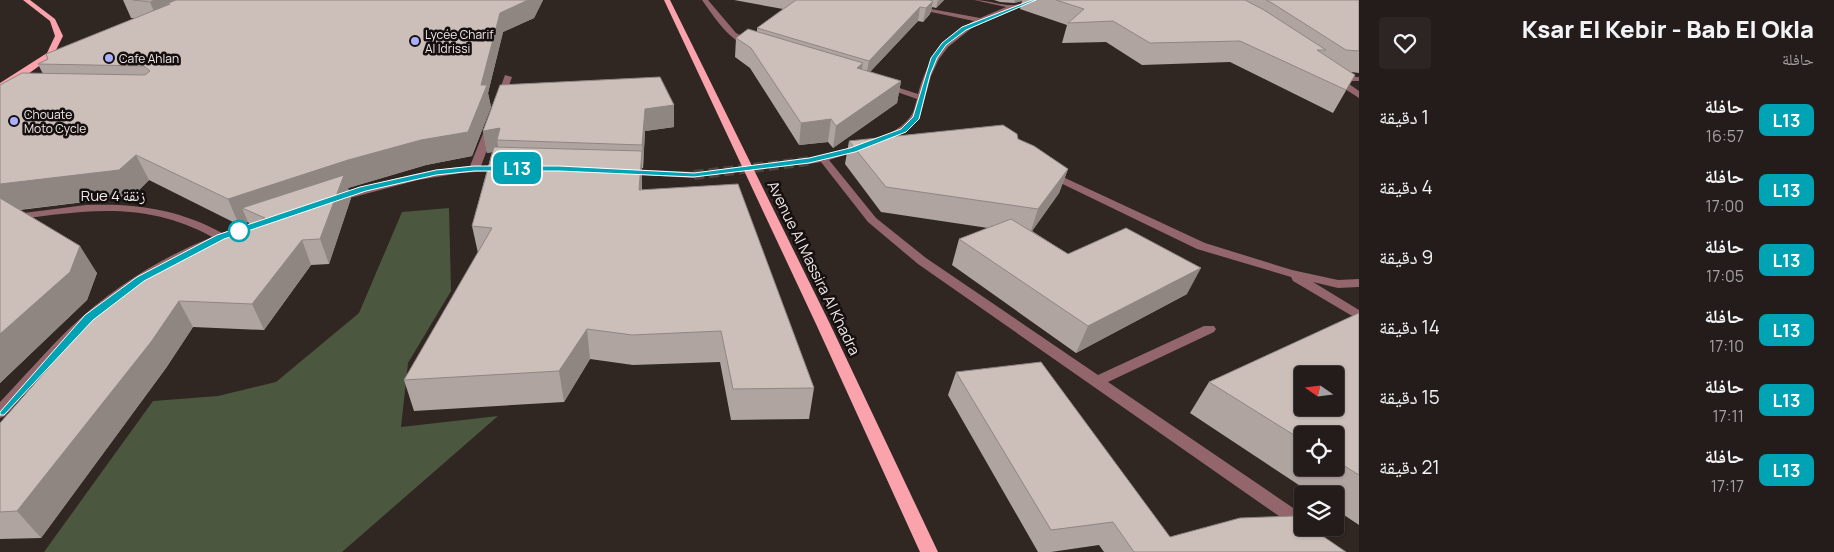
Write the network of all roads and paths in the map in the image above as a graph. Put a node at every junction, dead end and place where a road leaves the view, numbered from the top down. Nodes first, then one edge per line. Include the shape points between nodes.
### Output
1 (26, 0) edge
2 (667, 0) edge
3 (705, 0) edge
4 (977, 0) edge
5 (1034, 0) edge
6 (1015, 6) junction
7 (907, 7) edge
8 (982, 20) junction
9 (755, 47) edge
10 (59, 53) edge
11 (50, 54) junction
12 (508, 76) dead end
13 (1359, 79) edge
14 (875, 84) edge
15 (0, 88) edge
16 (10, 90) edge
17 (1359, 95) edge
18 (920, 97) junction
19 (474, 168) junction
20 (512, 168) edge
21 (616, 171) edge
22 (1042, 171) edge
23 (694, 175) tunnel mouth
24 (320, 203) edge
25 (0, 219) edge
26 (266, 221) edge
27 (221, 237) junction
28 (1289, 273) junction
29 (1359, 283) edge
30 (1359, 316) edge
31 (1209, 329) dead end
32 (1095, 382) junction
33 (0, 412) edge
34 (1294, 517) edge
35 (929, 552) edge

1 - 11 main road via 53,20 59,36
2 - 35 main road, Avenue Al Massira Al Khadra
3 - 9 street via 733,35
4 - 6 street
5 - 6 street
6 - 8 street
7 - 8 street
8 - 18 street via 964,28 944,44 934,58
10 - 11 street
11 - 15 main road
12 - 19 street
13 - 17 street via 1331,76
14 - 18 street
15 - 16 street
18 - 32 street via 916,118 903,130 875,142 816,159 893,238
19 - 20 street
19 - 24 street via 436,172
21 - 23 street
22 - 28 street via 1201,246
25 - 27 street, Rue 4 زنقة via 106,207 140,208 190,221
26 - 27 street
27 - 33 street via 140,279 89,317
28 - 29 street via 1338,284
28 - 30 street
31 - 32 street
32 - 34 street

